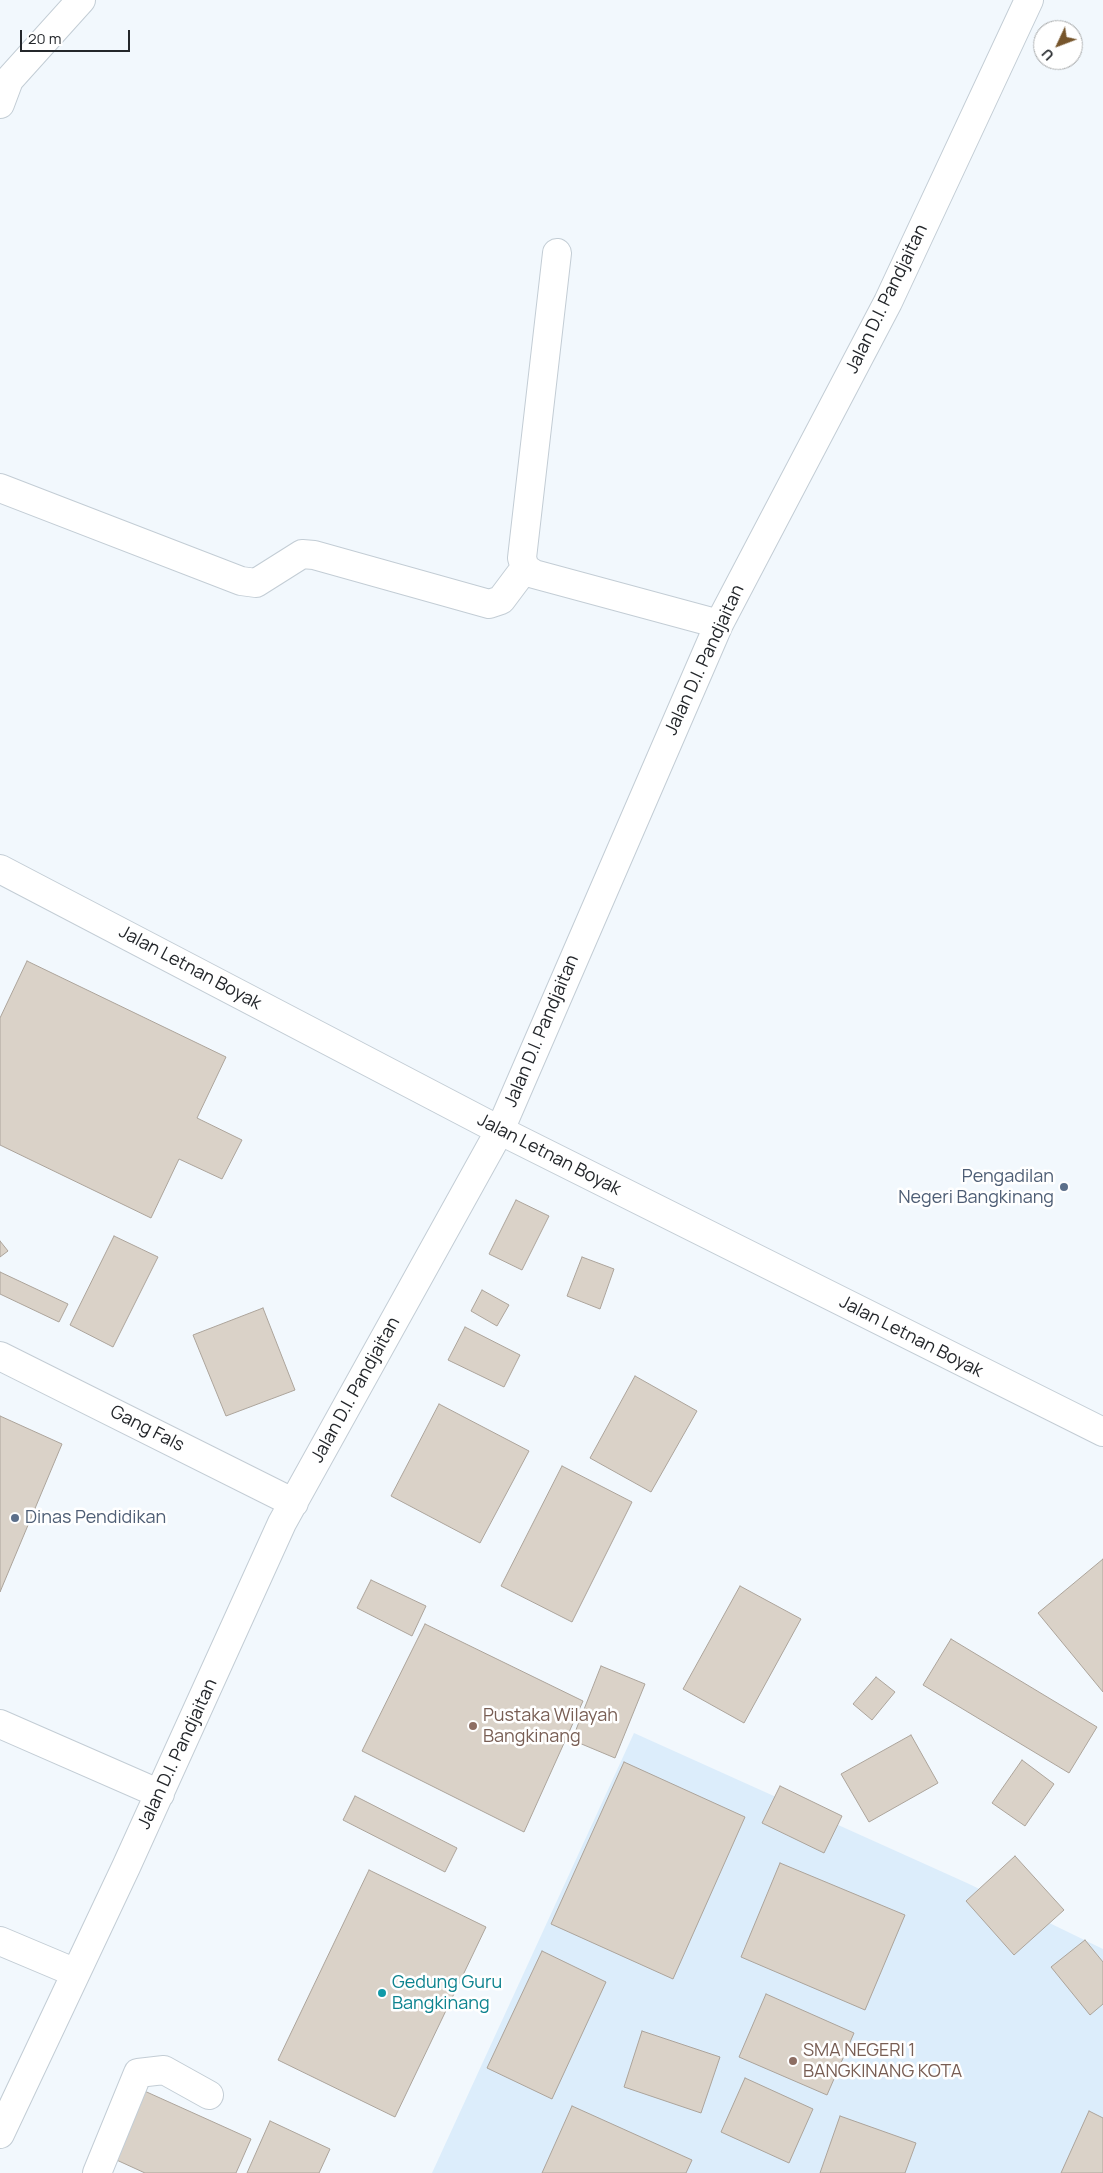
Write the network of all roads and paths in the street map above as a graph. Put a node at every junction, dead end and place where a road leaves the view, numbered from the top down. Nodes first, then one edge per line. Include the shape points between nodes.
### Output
1 (81, 0) edge
2 (1029, 0) edge
3 (0, 104) edge
4 (557, 253) dead end
5 (0, 488) edge
6 (526, 568) junction
7 (719, 624) junction
8 (0, 869) edge
9 (500, 1130) junction
10 (0, 1356) edge
11 (1103, 1432) edge
12 (294, 1503) junction
13 (0, 1724) edge
14 (160, 1794) junction
15 (0, 1941) edge
16 (76, 1973) junction
17 (209, 2095) dead end
18 (0, 2134) edge
19 (97, 2173) edge

1 - 3 street via 8,80
2 - 7 street, Jalan D.I. Pandjaitan via 888,302
4 - 6 street via 522,558
5 - 6 street via 241,581 256,583 302,554 324,557 490,604 501,600
6 - 7 street via 534,574
7 - 9 street, Jalan D.I. Pandjaitan
8 - 9 street, Jalan Letnan Boyak
9 - 11 street, Jalan Letnan Boyak
9 - 12 street, Jalan D.I. Pandjaitan
10 - 12 street, Gang Fals
12 - 14 street, Jalan D.I. Pandjaitan
13 - 14 street
14 - 16 street, Jalan D.I. Pandjaitan
15 - 16 street
16 - 18 street, Jalan D.I. Pandjaitan
17 - 19 street via 164,2070 138,2073

